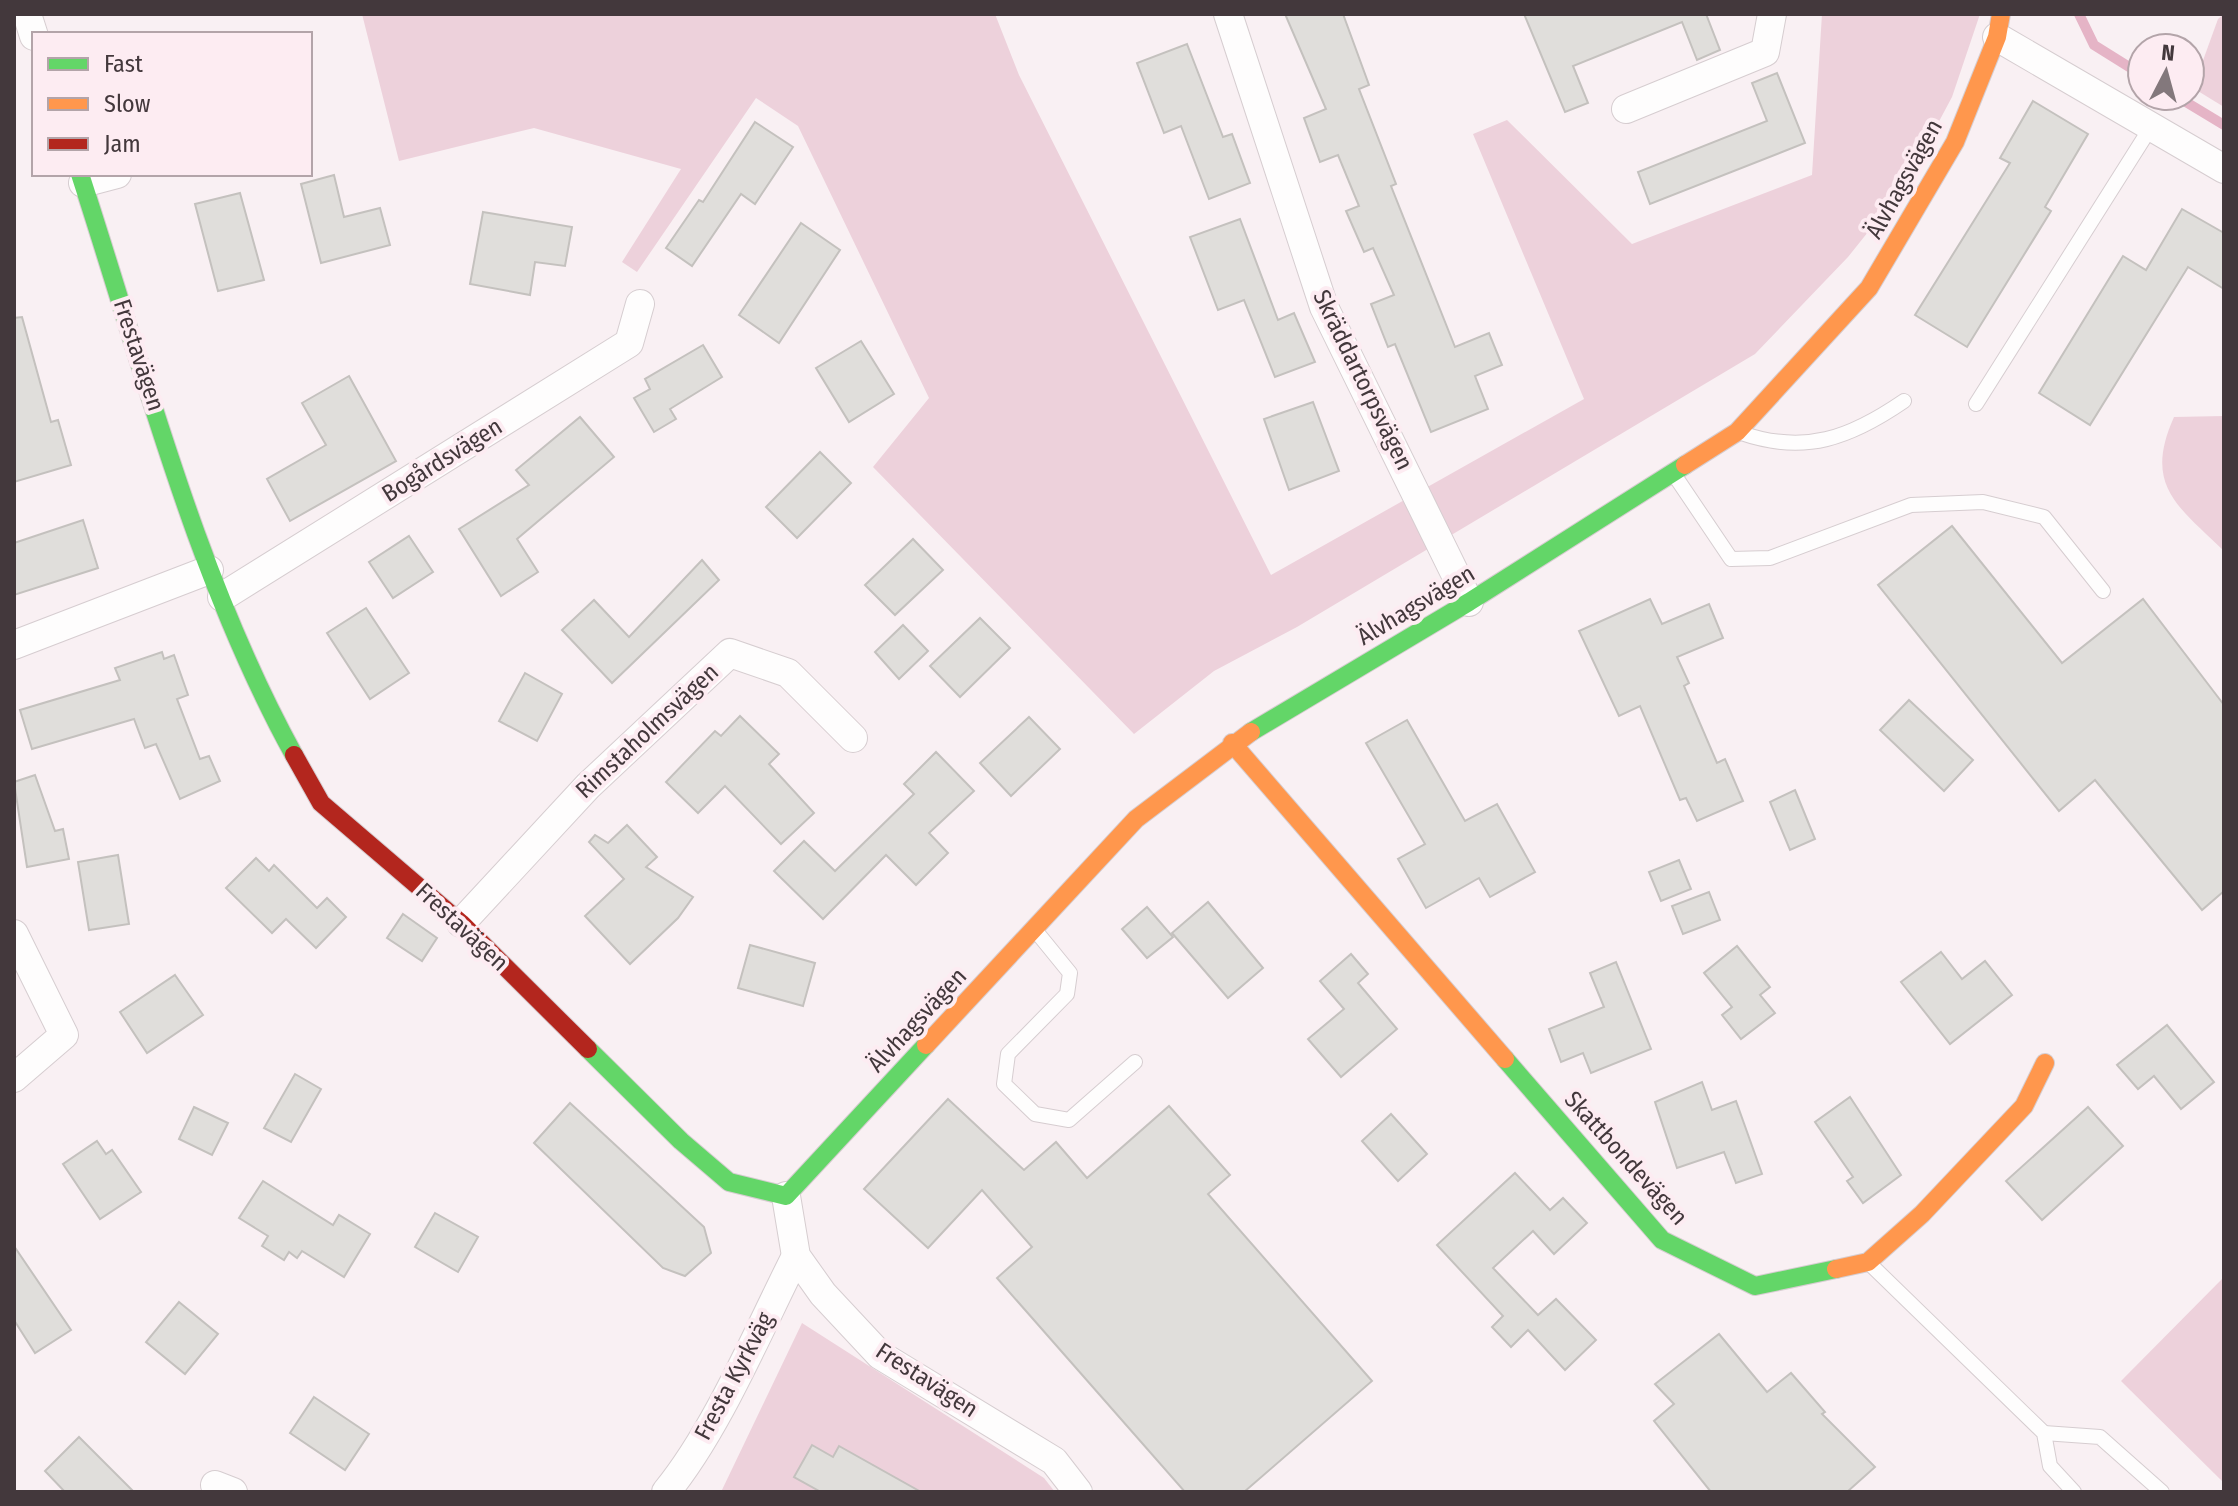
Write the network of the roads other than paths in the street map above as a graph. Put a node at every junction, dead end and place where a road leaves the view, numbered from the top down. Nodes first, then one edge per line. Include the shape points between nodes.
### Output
1 (1228, 14) edge
2 (1772, 14) edge
3 (1999, 25) edge
4 (1626, 109) dead end
5 (2151, 127) junction
6 (2224, 169) edge
7 (103, 176) edge
8 (82, 179) edge
9 (640, 304) dead end
10 (1904, 401) dead end
11 (1976, 404) dead end
12 (1737, 432) junction
13 (1672, 473) junction
14 (209, 570) junction
15 (2103, 591) dead end
16 (222, 597) junction
17 (1469, 602) junction
18 (14, 645) edge
19 (853, 738) dead end
20 (1232, 743) junction
21 (461, 923) junction
22 (1035, 929) junction
23 (14, 934) edge
24 (1135, 1062) dead end
25 (2045, 1063) dead end
26 (14, 1078) edge
27 (786, 1196) junction
28 (796, 1256) junction
29 (1868, 1262) junction
30 (2044, 1433) junction
31 (666, 1492) edge
32 (1078, 1492) edge
33 (2074, 1492) edge
34 (2162, 1492) edge

1 - 17 street, Skräddartorpsvägen via 1324,307
2 - 4 street via 1765,52
3 - 5 street
3 - 12 street, Älvhagsvägen via 1955,142 1869,288
5 - 6 street
5 - 11 lane
7 - 8 street
8 - 14 street, Frestavägen
9 - 16 street, Bogårdsvägen via 629,343
10 - 12 lane via 1867,427 1821,442 1770,443
12 - 13 street, Älvhagsvägen
13 - 15 lane via 1731,559 1770,558 1911,505 1983,502 2044,517
13 - 17 street, Älvhagsvägen
14 - 16 street, Frestavägen
14 - 18 street
16 - 21 street, Frestavägen via 270,711 321,803
17 - 20 street, Älvhagsvägen
19 - 21 street, Rimstaholmsvägen via 788,673 730,653 588,786
20 - 22 street, Älvhagsvägen via 1136,819
20 - 29 street, Skattbondevägen via 1662,1240 1755,1286
21 - 27 street, Frestavägen via 729,1182
22 - 24 lane via 1070,973 1067,994 1008,1054 1004,1084 1035,1114 1069,1120
22 - 27 street, Älvhagsvägen
23 - 26 street via 64,1035
25 - 29 street, Skattbondevägen via 2024,1106 1922,1214
27 - 28 street, Frestavägen
28 - 31 street, Fresta Kyrkväg via 712,1419
28 - 32 street, Frestavägen via 880,1355 1054,1461
29 - 30 lane
30 - 33 lane via 2050,1466
30 - 34 lane via 2100,1437

